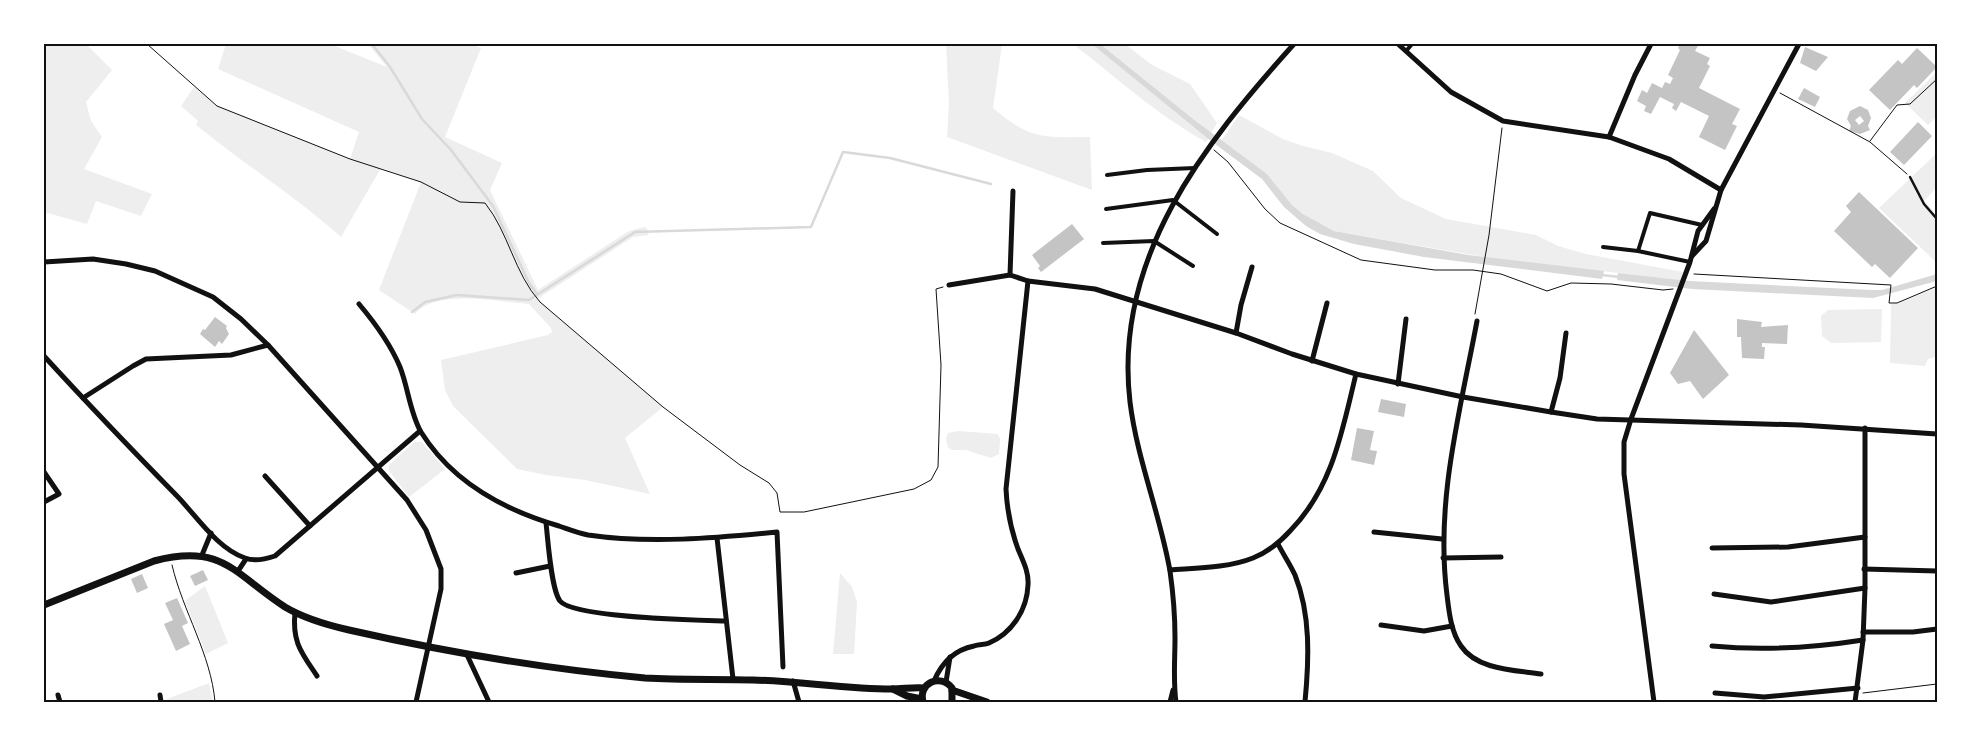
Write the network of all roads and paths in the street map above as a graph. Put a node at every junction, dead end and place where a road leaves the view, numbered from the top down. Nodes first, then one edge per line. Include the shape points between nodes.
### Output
1 (147, 44) edge
2 (1294, 44) edge
3 (1398, 44) edge
4 (1412, 44) edge
5 (1650, 44) edge
6 (1799, 44) edge
7 (1407, 50) junction
8 (1937, 79) edge
9 (1775, 90) junction
10 (1503, 121) junction
11 (1609, 137) junction
12 (1870, 142) junction
13 (1210, 147) junction
14 (1195, 168) junction
15 (1107, 175) dead end
16 (1910, 177) joint
17 (1721, 190) junction
18 (1013, 191) dead end
19 (1174, 200) junction
20 (1106, 209) dead end
21 (1714, 209) junction
22 (1937, 219) edge
23 (1702, 225) junction
24 (1217, 234) dead end
25 (1154, 241) junction
26 (1103, 243) dead end
27 (1603, 247) dead end
28 (1638, 251) junction
29 (1691, 259) junction
30 (44, 262) edge
31 (1193, 266) dead end
32 (1252, 267) dead end
33 (1482, 272) junction
34 (1691, 274) dead end
35 (1010, 275) junction
36 (1028, 280) junction
37 (948, 285) dead end
38 (1937, 286) edge
39 (1680, 287) junction
40 (936, 289) dead end
41 (1135, 300) junction
42 (1327, 303) dead end
43 (359, 304) dead end
44 (1406, 319) dead end
45 (1478, 322) joint
46 (1236, 333) junction
47 (1566, 333) dead end
48 (268, 344) junction
49 (44, 356) edge
50 (1312, 361) junction
51 (1356, 374) junction
52 (1398, 384) junction
53 (1463, 397) junction
54 (83, 398) junction
55 (1551, 412) junction
56 (1630, 419) junction
57 (1865, 428) junction
58 (420, 431) junction
59 (1937, 434) edge
60 (378, 467) junction
61 (44, 472) edge
62 (265, 476) dead end
63 (44, 502) edge
64 (546, 523) junction
65 (310, 526) junction
66 (1374, 532) dead end
67 (211, 533) junction
68 (1865, 537) junction
69 (717, 538) junction
70 (1442, 539) junction
71 (1278, 544) junction
72 (1712, 548) dead end
73 (202, 555) junction
74 (170, 556) junction
75 (1501, 557) dead end
76 (1443, 558) junction
77 (246, 559) junction
78 (550, 566) junction
79 (1864, 569) junction
80 (1170, 570) junction
81 (1937, 571) edge
82 (238, 572) junction
83 (516, 573) dead end
84 (1865, 588) junction
85 (1714, 594) dead end
86 (44, 605) edge
87 (294, 612) junction
88 (726, 622) junction
89 (1380, 625) dead end
90 (1452, 626) junction
91 (1937, 629) edge
92 (1863, 632) junction
93 (1863, 640) junction
94 (1712, 646) dead end
95 (427, 648) junction
96 (467, 655) junction
97 (950, 657) junction
98 (783, 667) dead end
99 (1541, 674) dead end
100 (317, 676) dead end
101 (732, 679) junction
102 (793, 681) junction
103 (934, 681) junction
104 (946, 682) junction
105 (1937, 684) edge
106 (1174, 687) junction
107 (924, 688) junction
108 (893, 689) junction
109 (952, 690) junction
110 (1858, 691) junction
111 (1716, 693) dead end
112 (58, 695) dead end
113 (160, 695) dead end
114 (923, 701) edge
115 (60, 702) edge
116 (162, 702) edge
117 (215, 702) edge
118 (416, 702) edge
119 (489, 702) edge
120 (799, 702) edge
121 (952, 702) edge
122 (981, 702) edge
123 (1170, 702) edge
124 (1176, 702) edge
125 (1305, 702) edge
126 (1654, 702) edge
127 (1855, 702) edge

1 - 40 path via 217,106 350,159 421,182 460,202 485,203 496,217 526,286 540,302 663,407 769,483 777,493 780,512 804,512 914,489 926,484 937,473 941,364
2 - 13 street via 1263,78
3 - 7 street
4 - 7 street
5 - 11 street
6 - 9 street
7 - 10 street via 1451,92
8 - 12 path via 1910,104 1897,105
9 - 12 path
9 - 17 street
10 - 11 street
10 - 33 path
11 - 17 street via 1669,159
12 - 16 path
13 - 14 street
13 - 33 path via 1228,162 1280,224 1336,251 1361,260 1397,266
14 - 15 street
14 - 19 street
16 - 22 lane via 1924,204
17 - 21 street
18 - 35 street
19 - 20 street
19 - 24 street
19 - 25 street
21 - 23 street
21 - 29 street via 1706,241
23 - 28 street via 1650,213
23 - 29 street
25 - 26 street
25 - 31 street
25 - 41 street
27 - 28 street
28 - 29 street
29 - 39 street
30 - 48 street via 93,259 155,271 213,297
32 - 46 street
33 - 39 path via 1501,274 1547,291 1572,283 1663,290
33 - 45 path via 1474,317
34 - 38 path via 1891,286 1889,303 1897,303
35 - 36 street
35 - 37 street
36 - 41 street via 1095,289
36 - 97 street via 1006,489 1007,509 1026,566 1028,585 1020,616 1005,633 988,644 966,648
39 - 56 street
41 - 46 street
41 - 80 street via 1127,362 1130,408
42 - 50 street
43 - 58 street via 380,329 399,366
44 - 52 street
45 - 53 street
46 - 50 street
47 - 55 street
48 - 54 street via 231,355 146,359
48 - 60 street
49 - 54 street
50 - 51 street
51 - 52 street
51 - 71 street via 1337,453 1324,484 1306,513
52 - 53 street
53 - 55 street
53 - 70 street via 1448,469
54 - 67 street
55 - 56 street via 1597,419
56 - 57 street
56 - 126 street via 1624,442 1624,474
57 - 59 street
57 - 68 street
58 - 60 street
58 - 64 street via 474,488 508,508
60 - 65 street
60 - 95 street via 416,514 435,549 441,569 441,588
61 - 63 street via 59,494
62 - 65 street
64 - 69 street via 586,534 627,539
64 - 78 street
65 - 77 street via 275,556
66 - 70 street
67 - 73 street
67 - 77 street
68 - 72 street via 1788,547
68 - 79 street
69 - 88 street
69 - 98 street via 777,532
70 - 76 street
71 - 80 street via 1246,560
71 - 125 street via 1295,575 1304,611 1309,649
73 - 74 main road
73 - 82 main road
74 - 86 main road via 137,566
74 - 117 path via 177,588 210,674
75 - 76 street
76 - 90 street
77 - 82 street
78 - 83 street
78 - 88 street via 559,600 568,608 621,616
79 - 81 street
79 - 84 street
80 - 106 street via 1175,637
82 - 87 main road
84 - 85 street via 1771,602
84 - 92 street
87 - 95 main road via 341,628
87 - 100 street via 296,642
88 - 101 street
89 - 90 street via 1424,631
90 - 99 street via 1460,645 1490,667
91 - 92 street
92 - 93 street
93 - 94 street via 1788,649
93 - 110 street
95 - 96 main road
95 - 118 street
96 - 101 main road via 645,678
96 - 119 street
97 - 103 street via 939,667
97 - 104 street
101 - 102 main road
102 - 108 main road
102 - 120 street
103 - 104 main road
103 - 107 main road
104 - 109 main road
105 - 110 path
106 - 123 street
106 - 124 street
107 - 108 main road
107 - 114 main road
108 - 114 main road
109 - 121 main road
109 - 122 main road
110 - 111 street via 1764,696
110 - 127 street
112 - 115 street
113 - 116 street

